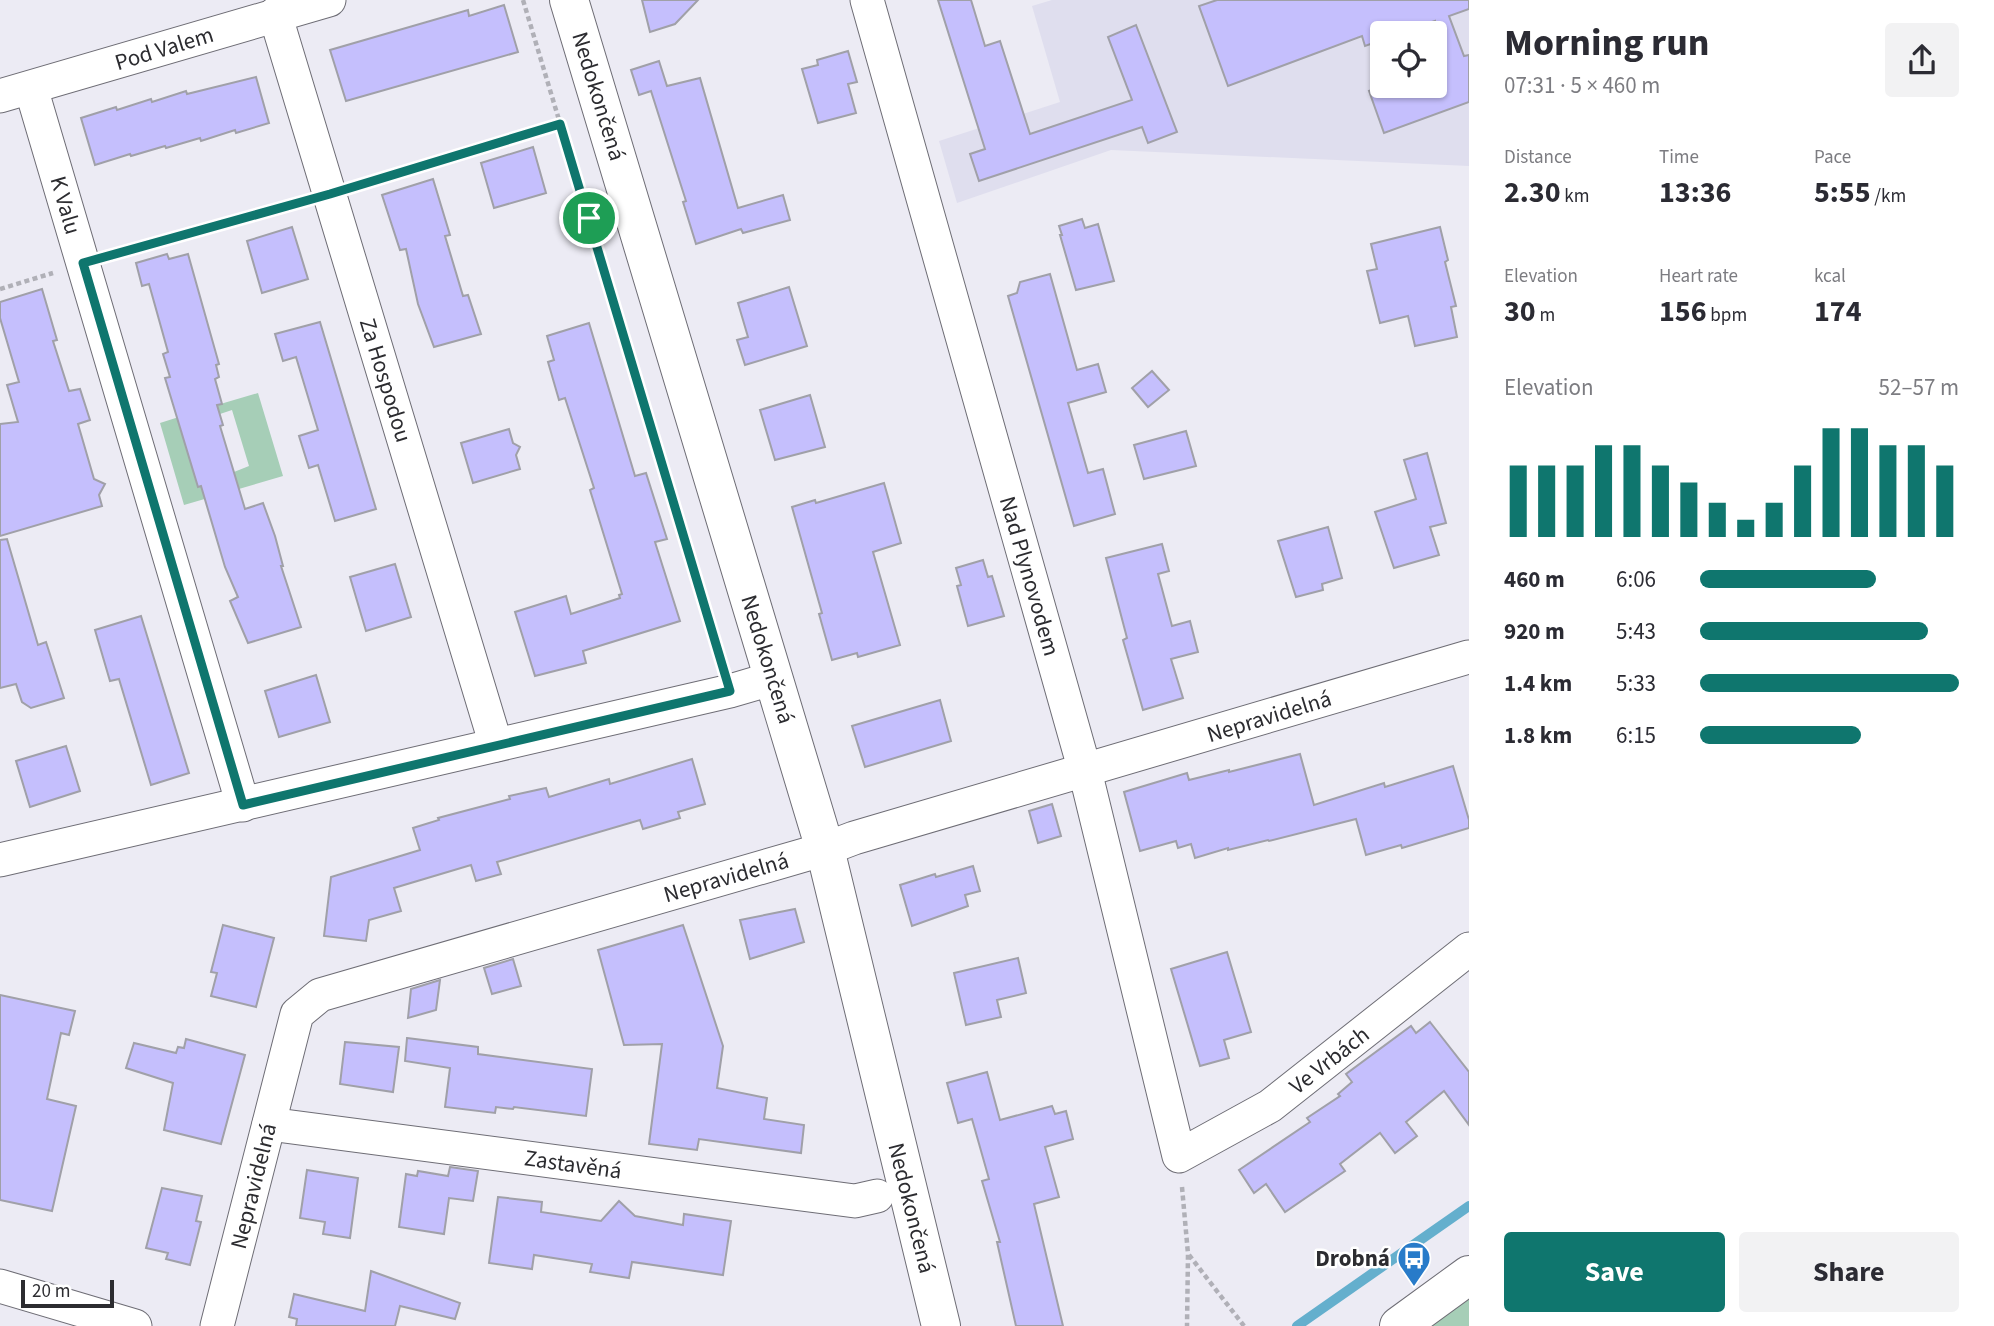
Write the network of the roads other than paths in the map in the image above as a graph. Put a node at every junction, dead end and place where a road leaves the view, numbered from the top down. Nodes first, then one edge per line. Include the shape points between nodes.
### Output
1 (329, 0) edge
2 (569, 0) edge
3 (867, 0) edge
4 (275, 14) junction
5 (16, 92) edge
6 (1468, 657) edge
7 (774, 677) junction
8 (496, 745) junction
9 (1084, 771) junction
10 (243, 805) junction
11 (825, 849) junction
12 (0, 860) edge
13 (1469, 949) edge
14 (269, 1124) junction
15 (1179, 1156) joint
16 (877, 1196) dead end
17 (1469, 1275) edge
18 (0, 1286) edge
19 (135, 1326) edge
20 (217, 1326) edge
21 (941, 1326) edge
22 (1399, 1326) edge

1 - 4 street, Pod Valem
2 - 7 street, Nedokončená
3 - 9 street, Nad Plynovodem
4 - 5 street, Pod Valem
4 - 8 street, Za Hospodou
5 - 10 street, K Valu via 83,263
6 - 9 street, Nepravidelná
7 - 8 street
7 - 11 street, Nedokončená
8 - 10 street
9 - 11 street, Nepravidelná
9 - 15 street, Nad Plynovodem
10 - 12 street
11 - 14 street, Nepravidelná via 320,995 298,1014
11 - 21 street, Nedokončená
13 - 15 street, Ve Vrbách via 1270,1106
14 - 16 street, Zastavěná via 855,1201
14 - 20 street, Nepravidelná
17 - 22 street
18 - 19 street

